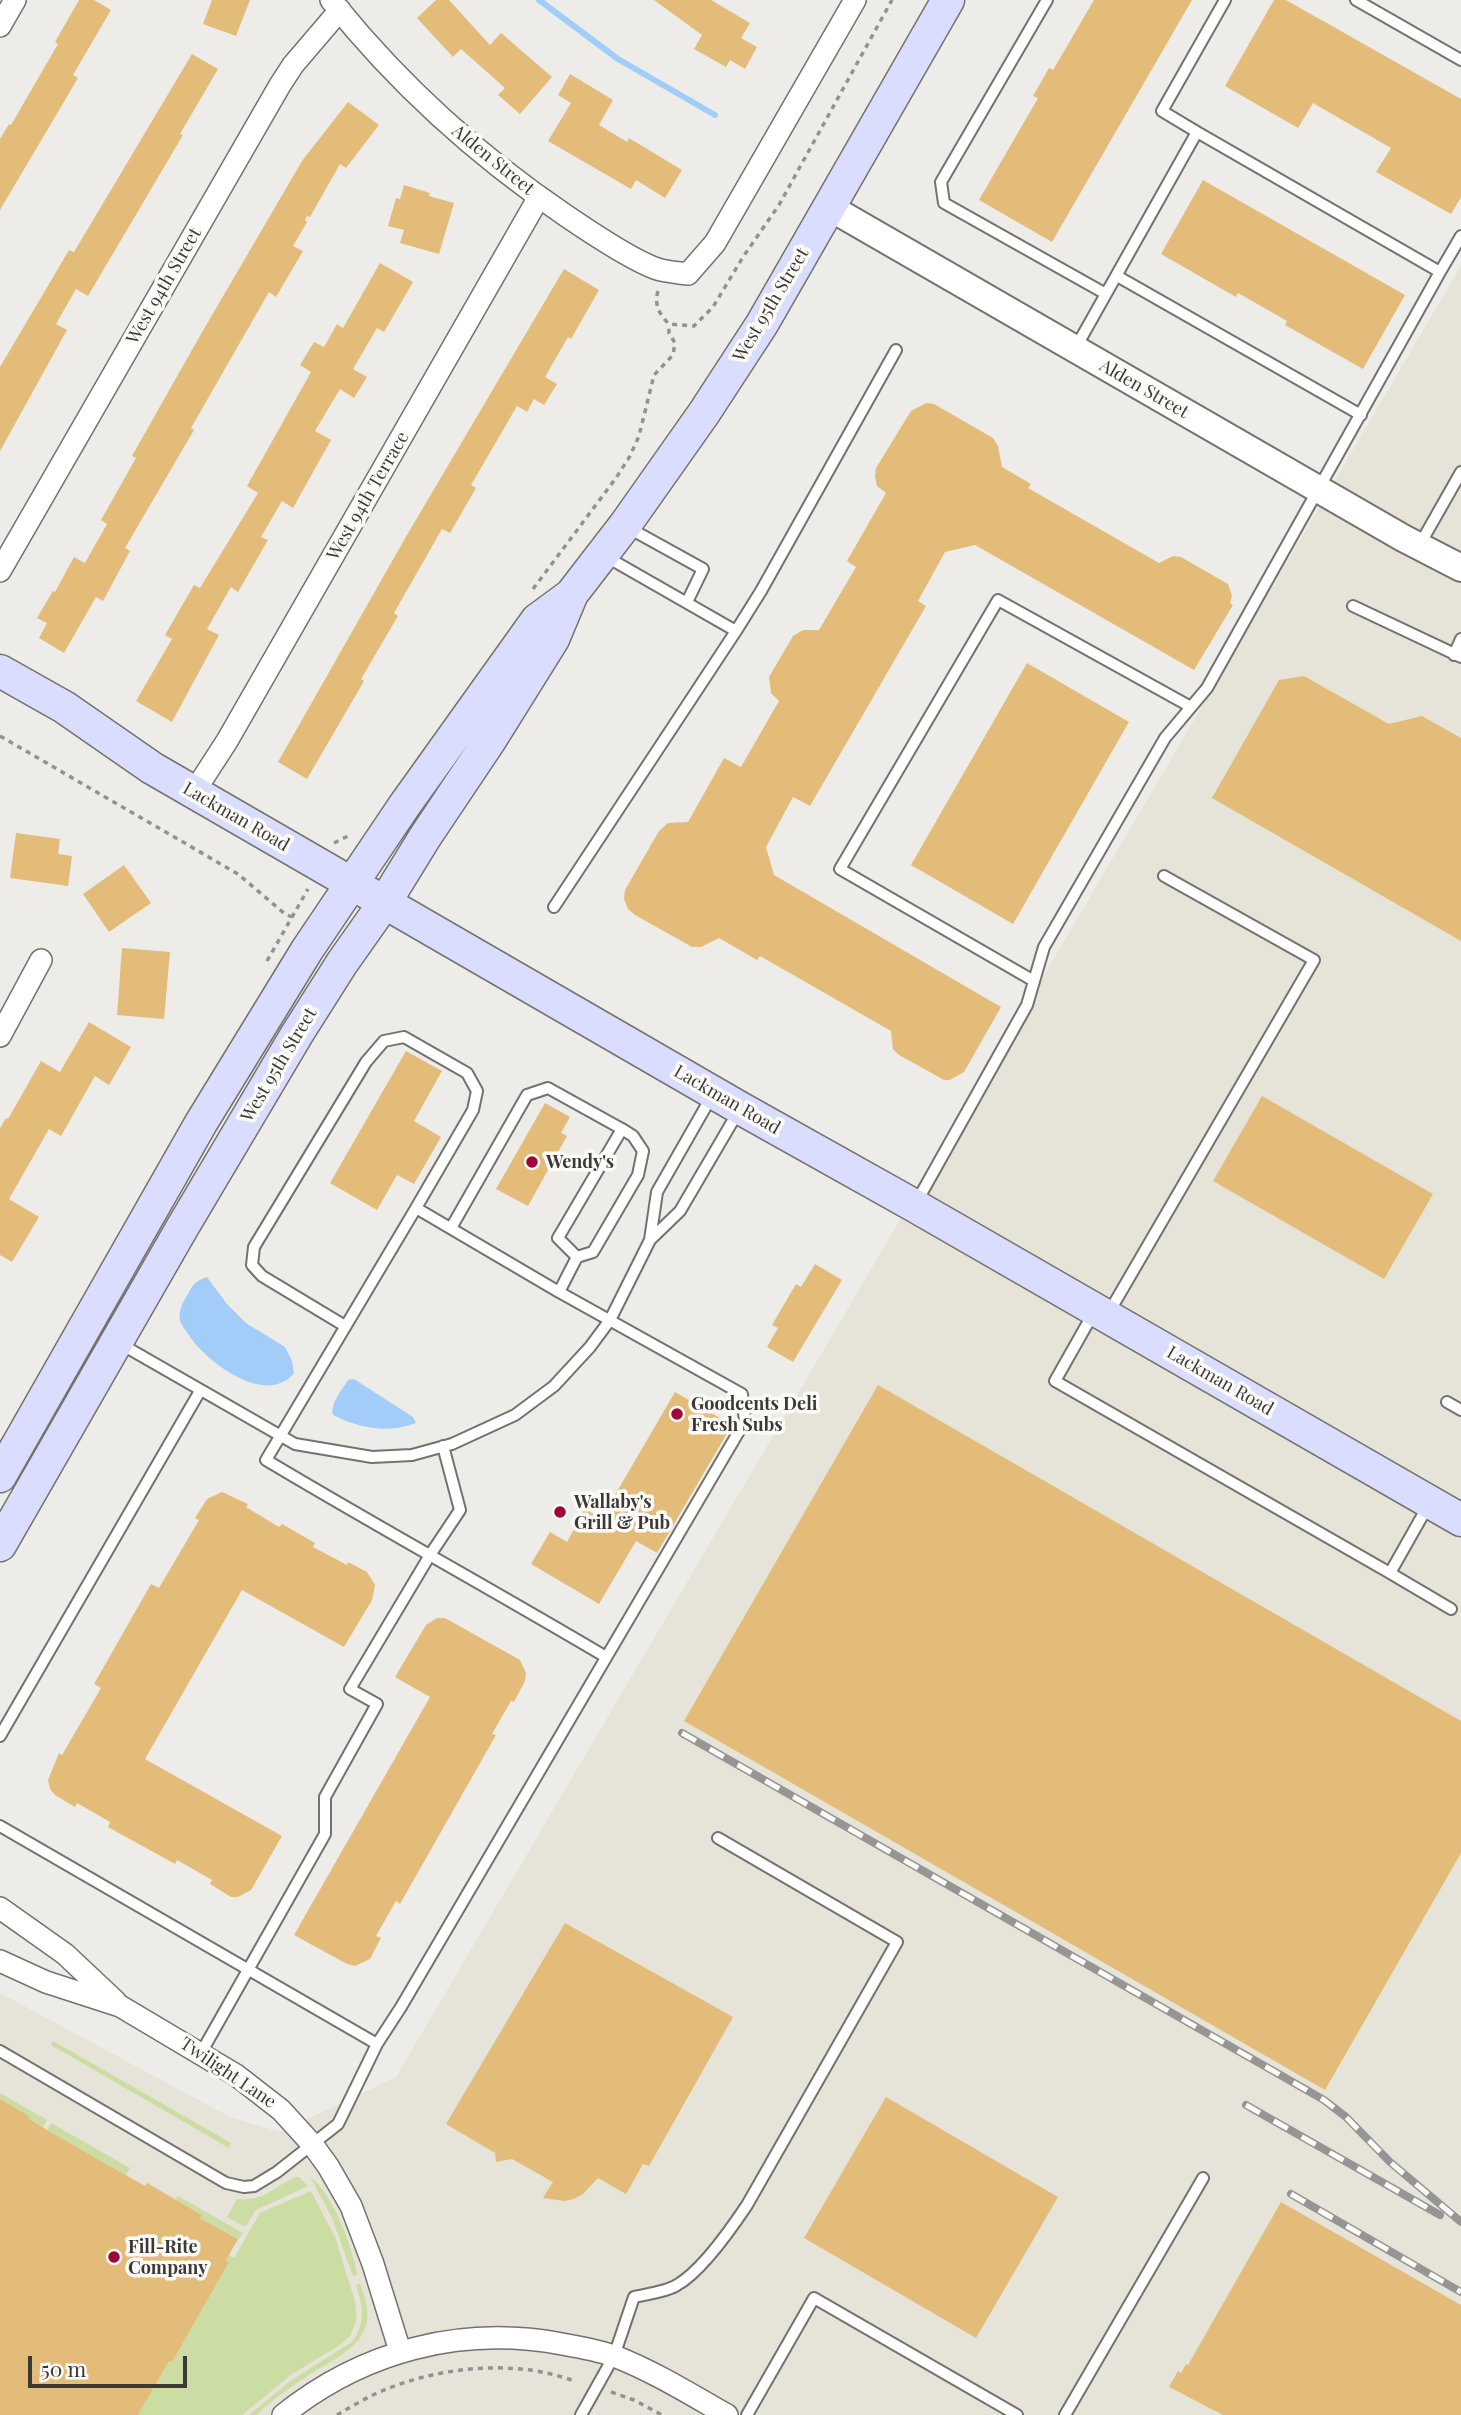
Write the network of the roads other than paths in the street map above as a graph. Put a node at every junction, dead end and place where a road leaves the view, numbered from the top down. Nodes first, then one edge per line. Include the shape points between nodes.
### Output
1 (15, 0) edge
2 (948, 0) edge
3 (1047, 0) edge
4 (1225, 0) edge
5 (1356, 0) edge
6 (848, 3) edge
7 (335, 5) edge
8 (0, 26) edge
9 (1461, 60) edge
10 (1197, 132) junction
11 (539, 197) junction
12 (829, 207) junction
13 (1461, 236) edge
14 (1440, 272) junction
15 (1117, 276) junction
16 (1106, 294) junction
17 (1075, 349) junction
18 (896, 350) dead end
19 (1361, 415) junction
20 (1461, 472) edge
21 (1319, 489) junction
22 (625, 526) junction
23 (1419, 546) junction
24 (603, 554) junction
25 (1461, 568) edge
26 (0, 571) edge
27 (571, 595) junction
28 (687, 602) junction
29 (1353, 606) dead end
30 (736, 631) junction
31 (1461, 639) edge
32 (1458, 656) edge
33 (0, 671) edge
34 (1191, 707) junction
35 (194, 792) junction
36 (1164, 876) dead end
37 (352, 883) junction
38 (385, 902) junction
39 (554, 907) dead end
40 (41, 960) dead end
41 (1034, 981) junction
42 (0, 1036) edge
43 (727, 1100) junction
44 (622, 1129) junction
45 (915, 1206) junction
46 (416, 1208) junction
47 (451, 1228) junction
48 (650, 1240) junction
49 (577, 1257) junction
50 (559, 1292) junction
51 (1101, 1313) junction
52 (610, 1320) junction
53 (345, 1326) junction
54 (117, 1342) junction
55 (200, 1391) junction
56 (1447, 1402) dead end
57 (1461, 1410) edge
58 (281, 1436) junction
59 (443, 1446) junction
60 (0, 1476) edge
61 (1431, 1502) junction
62 (1461, 1520) edge
63 (0, 1545) edge
64 (430, 1555) junction
65 (1390, 1573) junction
66 (1451, 1609) dead end
67 (606, 1657) junction
68 (0, 1736) edge
69 (0, 1826) edge
70 (718, 1838) dead end
71 (0, 1908) edge
72 (0, 1961) edge
73 (249, 1970) junction
74 (120, 2006) junction
75 (377, 2044) junction
76 (0, 2051) edge
77 (201, 2053) junction
78 (312, 2144) junction
79 (1203, 2178) dead end
80 (400, 2351) junction
81 (614, 2356) junction
82 (284, 2415) edge
83 (581, 2415) edge
84 (727, 2415) edge
85 (747, 2415) edge
86 (1017, 2415) edge
87 (1065, 2415) edge

1 - 8 street
2 - 12 main road, West 95th Street
3 - 16 lane via 941,183 944,203
4 - 10 lane via 1162,111
5 - 9 lane
6 - 11 street, Alden Street via 715,243 688,274 659,270
7 - 11 street, Alden Street via 418,98
7 - 26 street, West 94th Street via 280,85
10 - 14 lane
10 - 15 lane
11 - 35 street, West 94th Terrace
12 - 17 street, Alden Street
12 - 22 main road, West 95th Street via 762,324
13 - 14 lane
14 - 19 lane
15 - 16 lane
15 - 19 lane
16 - 17 lane
17 - 21 street, Alden Street
18 - 30 lane
19 - 21 lane
20 - 23 lane
21 - 23 street, Alden Street
21 - 34 lane via 1207,688
22 - 24 main road, West 95th Street
22 - 28 lane via 703,569
23 - 25 street, Alden Street
24 - 27 main road, West 95th Street
24 - 28 lane
27 - 37 main road, West 95th Street via 537,620
27 - 38 main road, West 95th Street via 553,639
28 - 30 lane
29 - 32 lane
30 - 39 lane
31 - 32 lane
33 - 35 main road, Lackman Road
34 - 41 lane via 1165,738 1044,947
34 - 41 lane via 998,600 840,869
35 - 37 main road, Lackman Road
36 - 51 lane via 1314,960
37 - 38 main road, Lackman Road
37 - 60 main road, West 95th Street via 201,1124
38 - 43 main road, Lackman Road
38 - 54 main road, West 95th Street via 297,1034
40 - 42 street
41 - 45 lane via 1027,1005
43 - 45 main road, Lackman Road
43 - 48 lane via 680,1211
43 - 48 lane via 657,1192
44 - 47 lane via 548,1087 527,1095
44 - 49 lane via 558,1238
44 - 49 lane via 643,1151 638,1175 593,1252
45 - 51 main road, Lackman Road
46 - 47 lane
46 - 53 lane
46 - 53 lane via 473,1110 477,1091 467,1073 404,1037 384,1041 366,1062 254,1247 252,1265 262,1276
47 - 50 lane
48 - 52 lane
49 - 50 lane
50 - 52 lane
51 - 61 main road, Lackman Road
51 - 65 lane via 1055,1381
52 - 59 lane via 554,1386 515,1415
52 - 67 lane via 743,1394 745,1421
53 - 58 lane
54 - 55 lane
54 - 63 main road, West 95th Street
55 - 58 lane
55 - 68 lane
56 - 57 lane
58 - 59 lane via 295,1444 372,1457 412,1455
58 - 64 lane via 266,1460
59 - 64 lane via 460,1510
61 - 62 main road, Lackman Road
61 - 65 lane
64 - 67 lane
64 - 73 lane via 350,1689 377,1704 325,1797 325,1834
65 - 66 lane
67 - 75 lane
69 - 73 lane
70 - 81 lane via 897,1942 736,2221 677,2286 634,2297
71 - 74 street, Twilight Lane via 65,1954
72 - 74 street, Twilight Lane via 46,1982
73 - 75 lane
73 - 77 lane
74 - 77 street, Twilight Lane
75 - 78 lane via 338,2124
76 - 78 lane via 235,2186 254,2186
77 - 78 street, Twilight Lane via 256,2088
78 - 80 street, Twilight Lane via 354,2215
79 - 87 lane
80 - 81 street via 449,2340 511,2338
80 - 82 street via 338,2379
81 - 83 lane
81 - 84 street
85 - 86 lane via 814,2298

